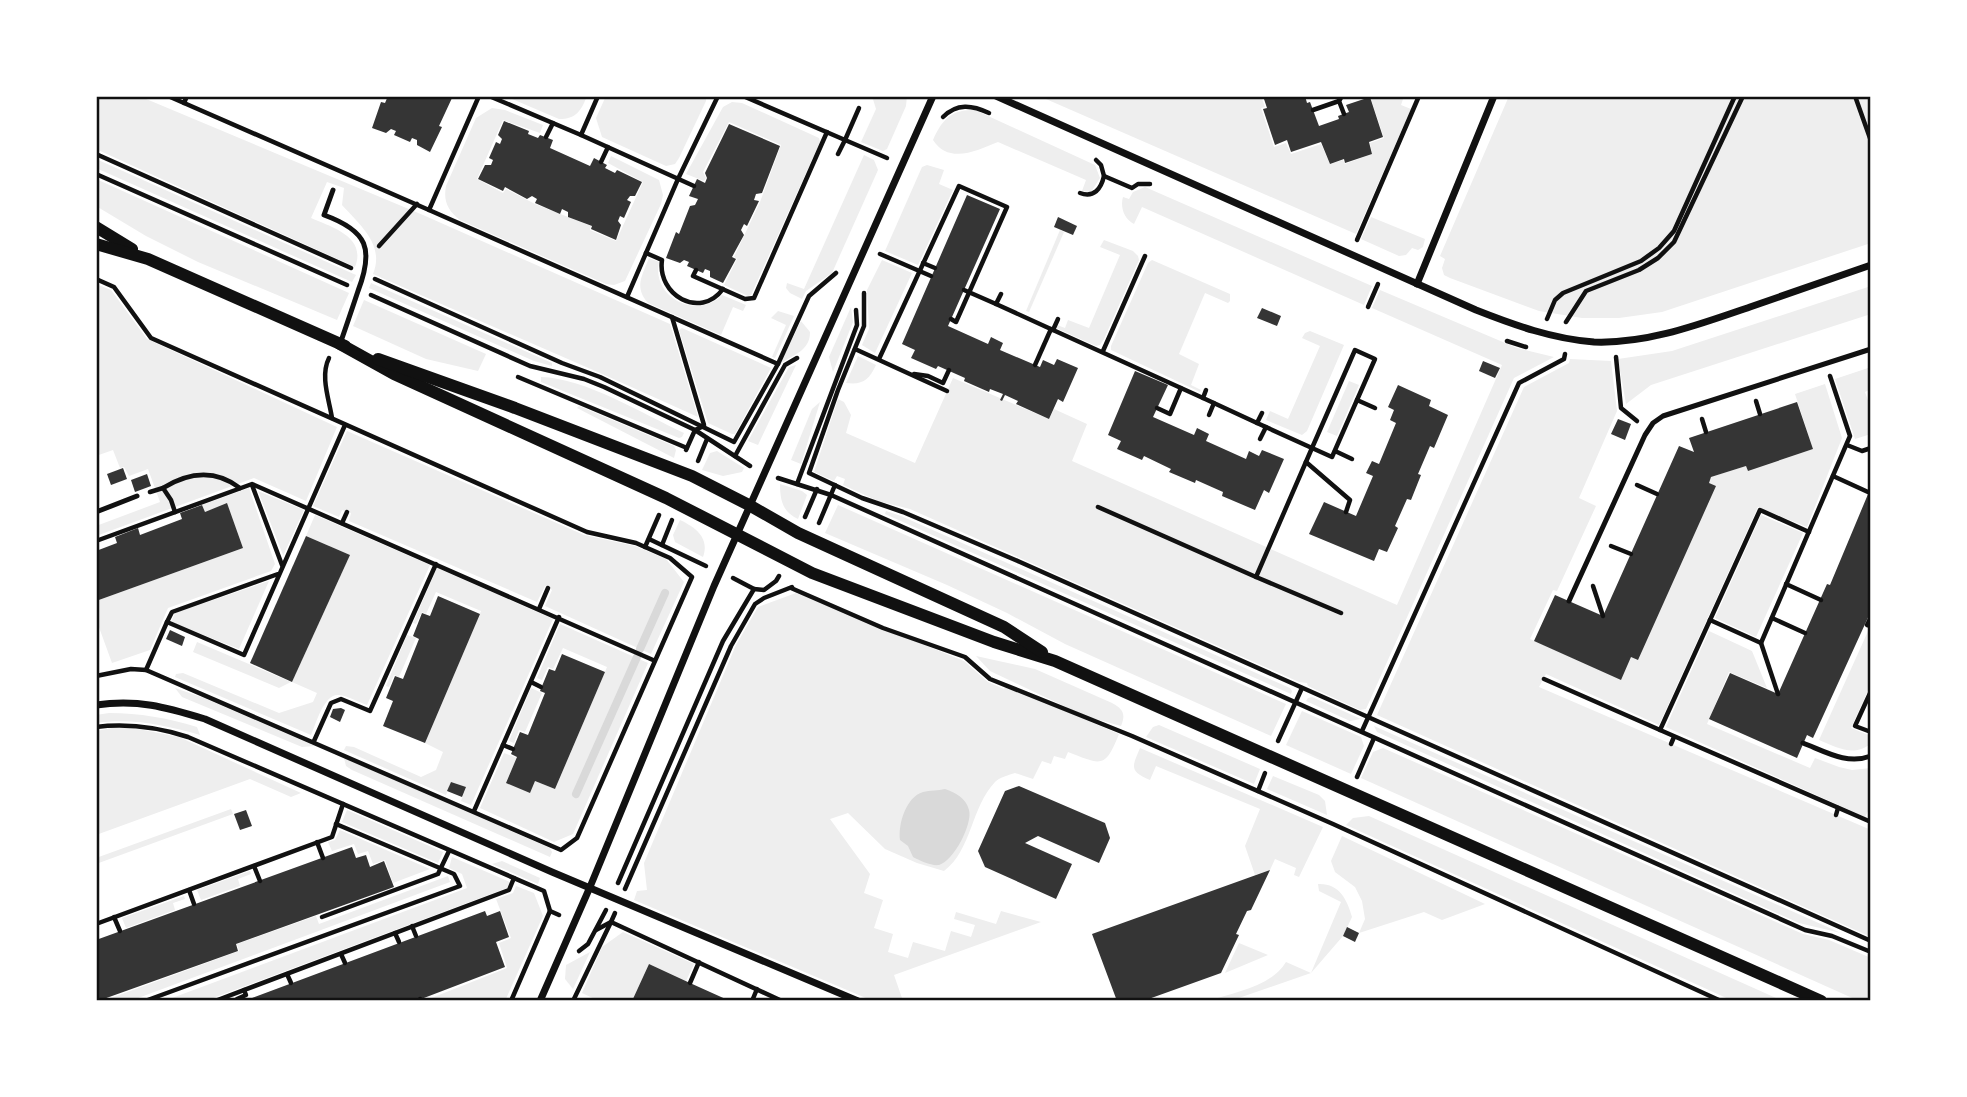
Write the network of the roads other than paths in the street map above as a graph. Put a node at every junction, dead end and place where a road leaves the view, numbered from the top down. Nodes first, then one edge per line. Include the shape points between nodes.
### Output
1 (933, 96) edge
2 (996, 96) edge
3 (1494, 96) edge
4 (333, 190) dead end
5 (96, 227) edge
6 (96, 244) edge
7 (148, 259) junction
8 (1871, 265) edge
9 (1417, 284) junction
10 (337, 347) junction
11 (1871, 349) edge
12 (137, 496) road end
13 (749, 505) junction
14 (96, 512) edge
15 (736, 535) junction
16 (1569, 601) dead end
17 (1055, 661) junction
18 (96, 705) edge
19 (1803, 743) dead end
20 (1871, 756) edge
21 (590, 887) junction
22 (540, 1001) edge
23 (858, 1001) edge
24 (1821, 1001) edge

1 - 13 street
2 - 9 street
3 - 9 street
4 - 10 lane via 324,215 359,235 367,264
5 - 7 street
6 - 7 street
7 - 10 street
8 - 9 street via 1686,328 1594,342 1517,327
10 - 13 street via 677,470
10 - 15 street via 666,498
11 - 16 lane via 1653,423
12 - 14 lane
13 - 15 street
13 - 17 street via 798,533 1004,627
15 - 17 street via 830,580
15 - 21 street
17 - 24 street
18 - 21 street via 157,704 205,719
19 - 20 lane via 1841,759
21 - 22 street
21 - 23 street

